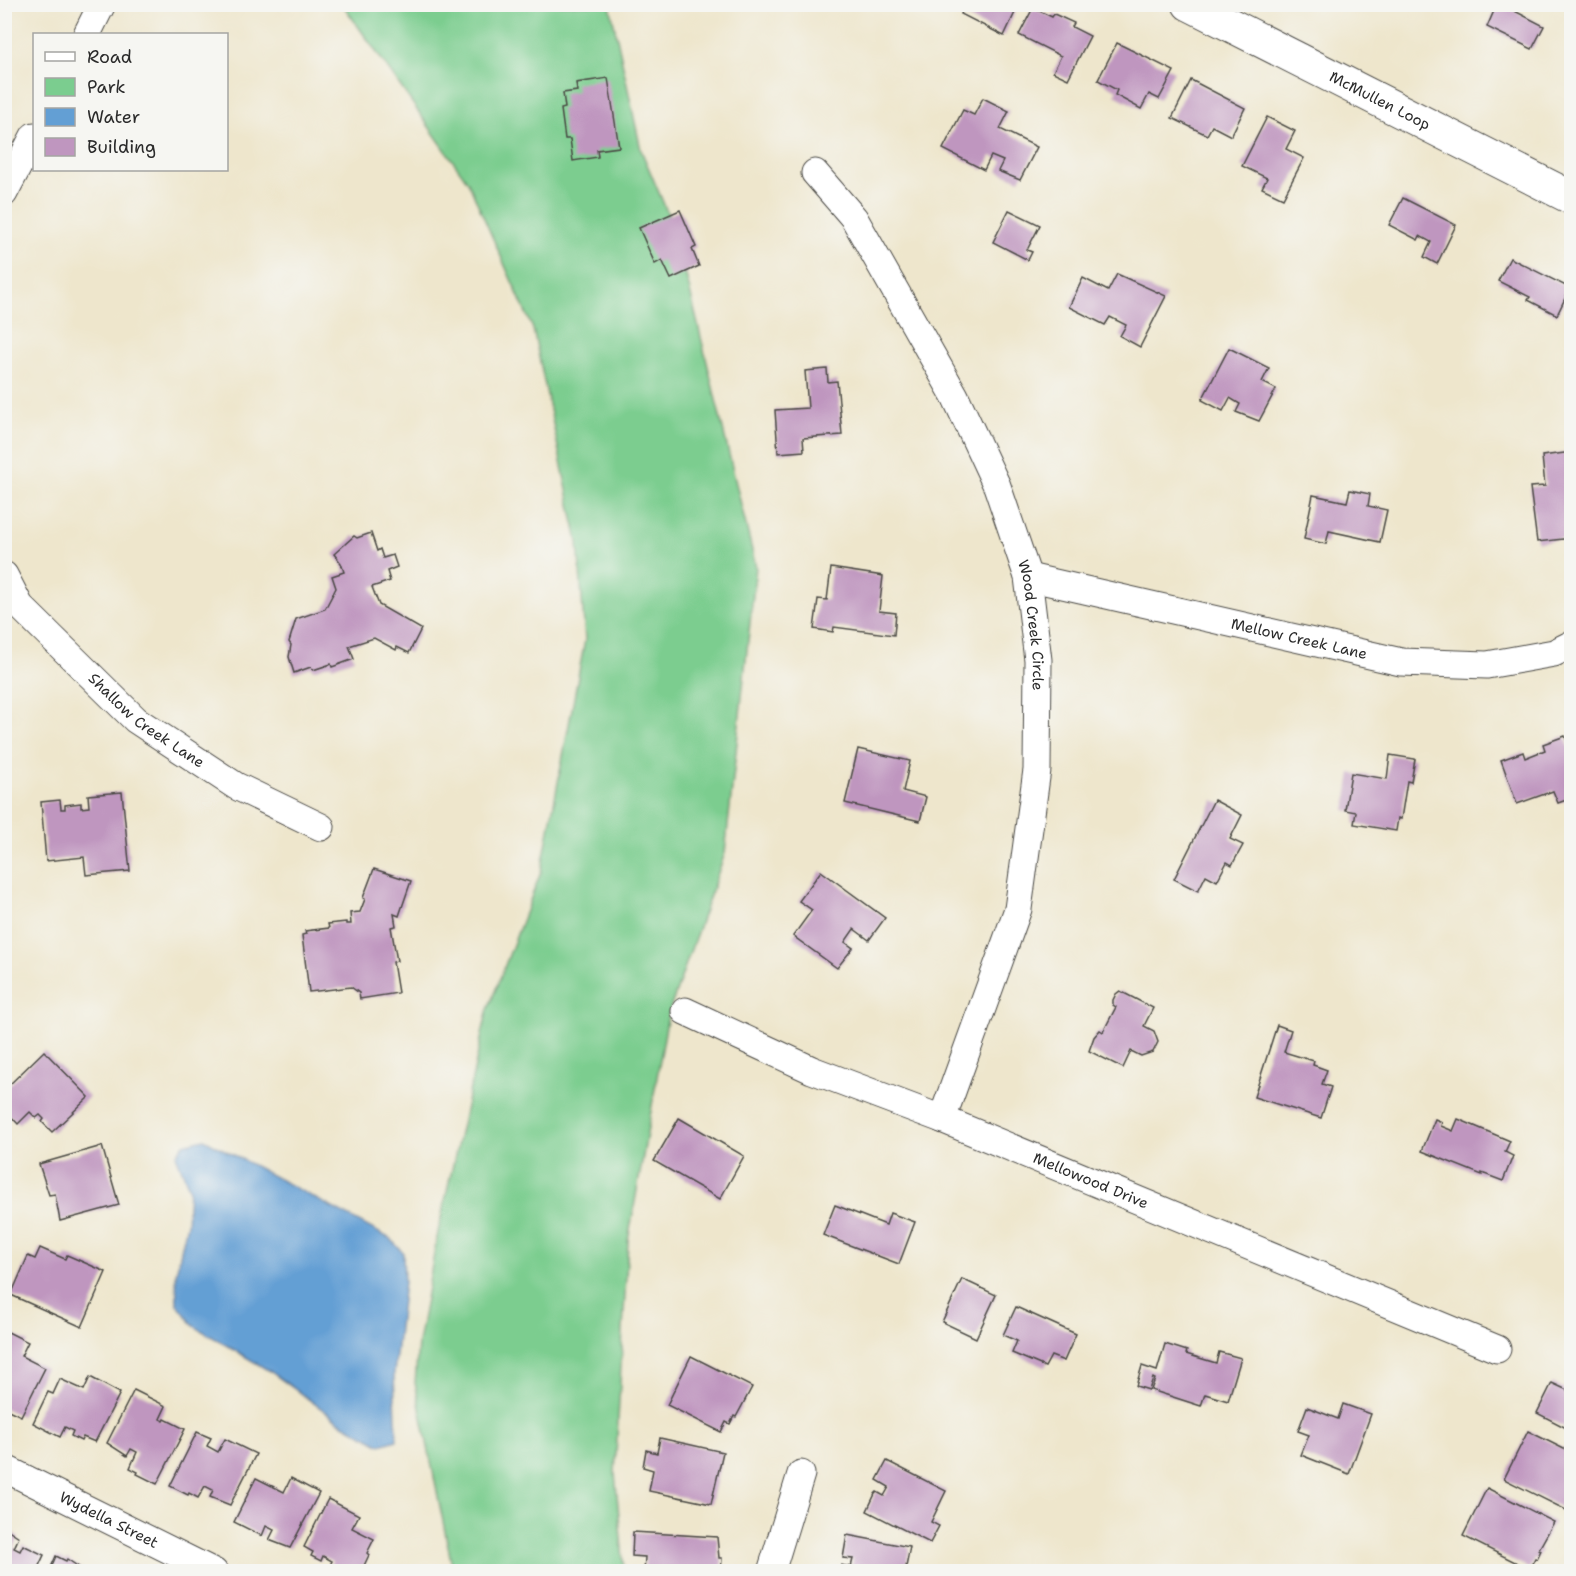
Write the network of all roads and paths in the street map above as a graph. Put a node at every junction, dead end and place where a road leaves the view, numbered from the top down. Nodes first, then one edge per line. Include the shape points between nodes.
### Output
1 (102, 4) edge
2 (1189, 4) edge
3 (88, 33) edge
4 (33, 138) edge
5 (815, 173) dead end
6 (4, 193) edge
7 (1572, 198) edge
8 (4, 575) edge
9 (1028, 577) junction
10 (1572, 644) edge
11 (321, 827) dead end
12 (685, 1011) dead end
13 (942, 1119) junction
14 (1497, 1348) dead end
15 (4, 1468) edge
16 (801, 1474) dead end
17 (214, 1572) edge
18 (771, 1572) edge

1 - 3 street
2 - 7 street, McMullen Loop
4 - 6 street
5 - 9 street, Wood Creek Circle via 854,218 955,396 997,486
8 - 11 street, Shallow Creek Lane via 20,606 136,720 236,786
9 - 10 street, Mellow Creek Lane via 1401,662 1486,665 1554,653
9 - 13 street, Wood Creek Circle via 1038,660 1037,770 1018,909
12 - 13 street, Mellowood Drive via 812,1071
13 - 14 street, Mellowood Drive
15 - 17 street, Wydella Street
16 - 18 street

